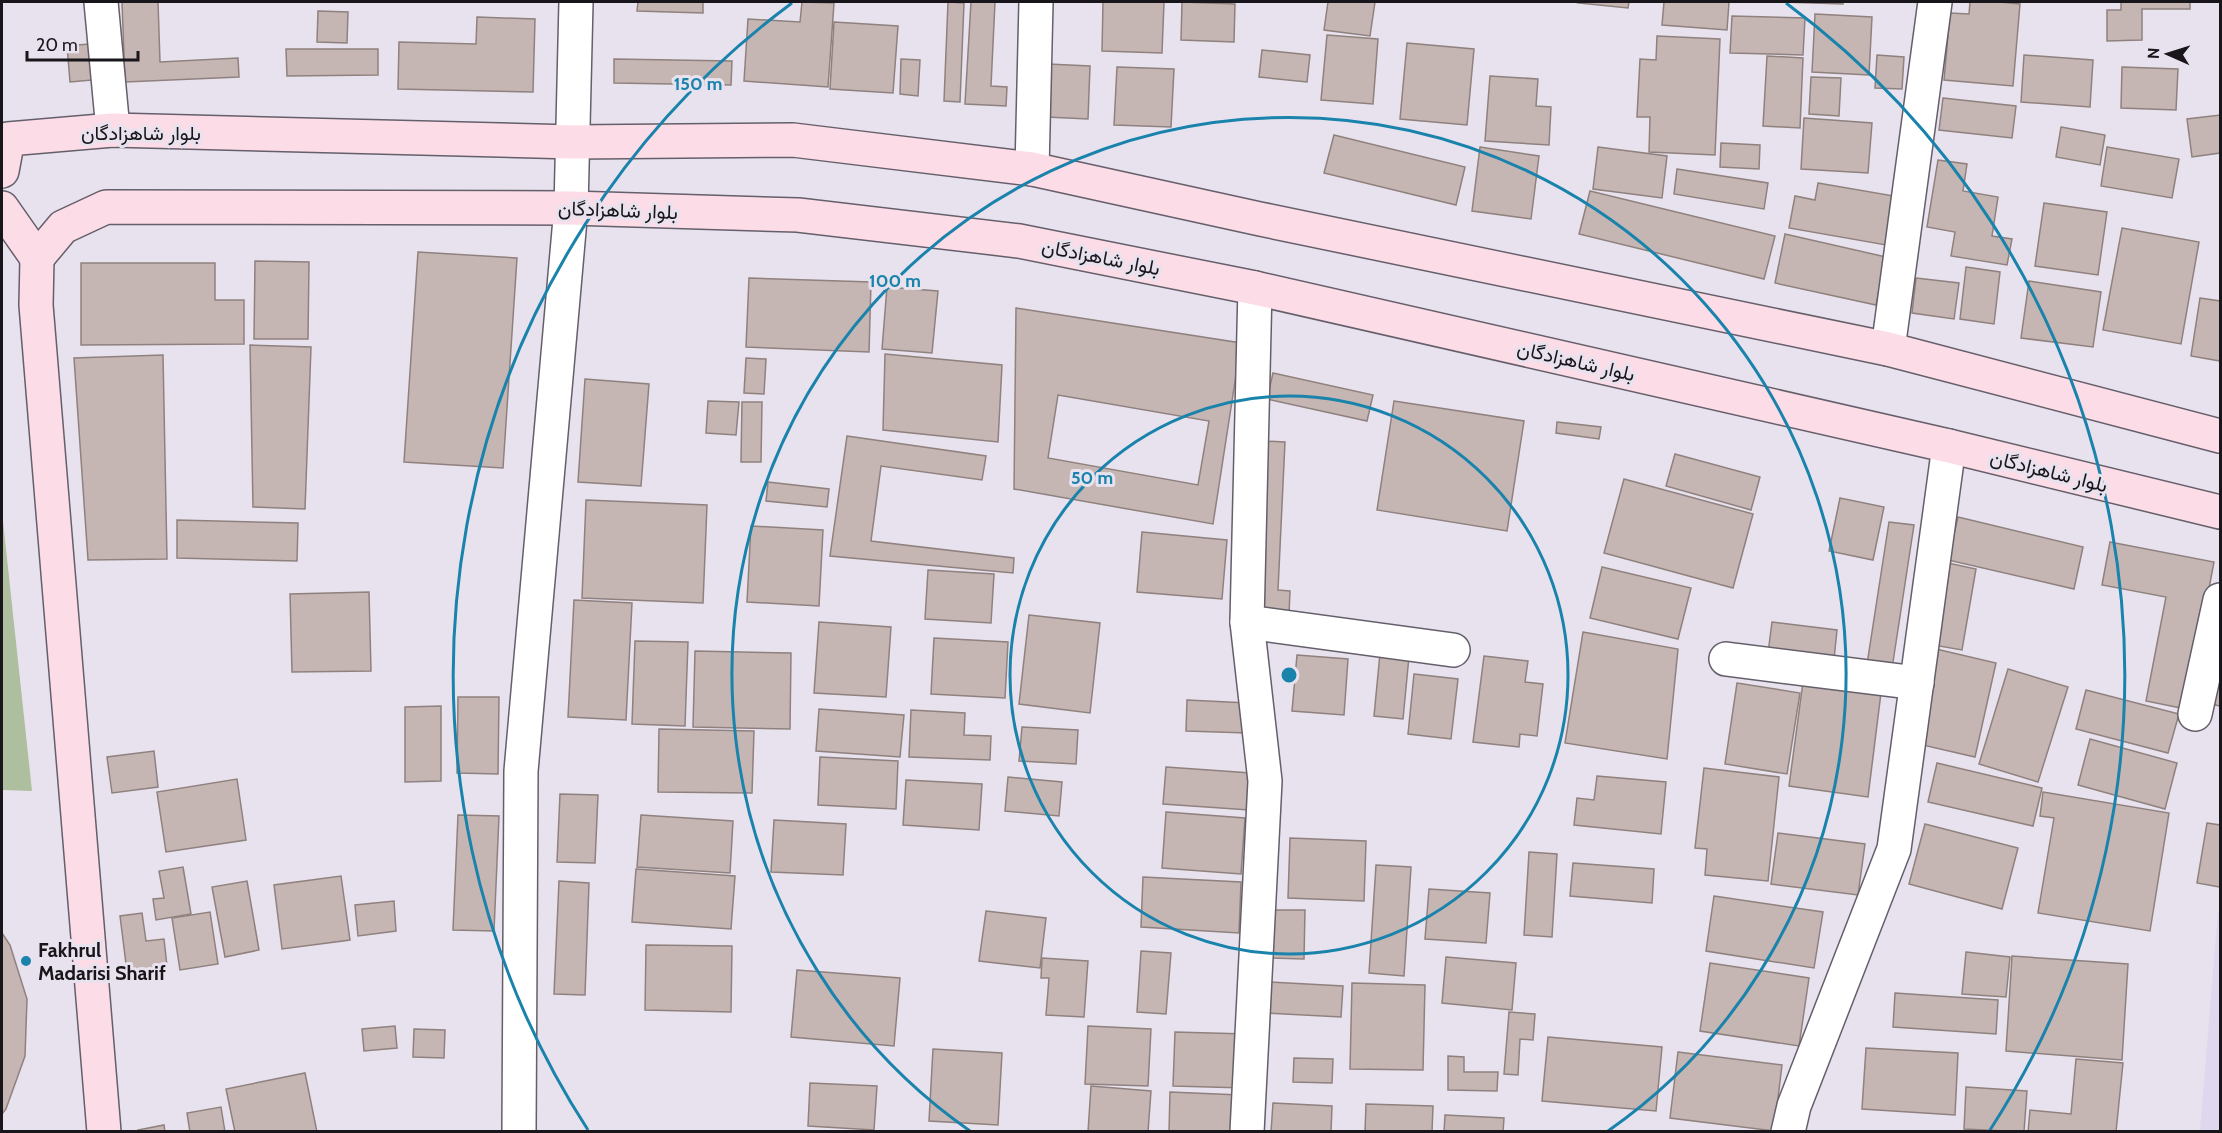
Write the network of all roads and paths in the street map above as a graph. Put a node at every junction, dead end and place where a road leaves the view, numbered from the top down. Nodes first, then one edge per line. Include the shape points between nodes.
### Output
1 (101, 2) edge
2 (576, 2) edge
3 (1036, 2) edge
4 (1935, 2) edge
5 (113, 130) junction
6 (5, 139) edge
7 (573, 142) junction
8 (1032, 169) junction
9 (2, 171) edge
10 (2, 207) edge
11 (570, 208) junction
12 (38, 258) junction
13 (1255, 288) junction
14 (1888, 349) junction
15 (2220, 436) edge
16 (1949, 446) junction
17 (2220, 512) edge
18 (2220, 600) edge
19 (1247, 622) junction
20 (1453, 650) dead end
21 (1726, 659) dead end
22 (1917, 683) junction
23 (2195, 714) dead end
24 (104, 1131) edge
25 (519, 1131) edge
26 (1246, 1131) edge
27 (1788, 1131) edge

1 - 5 street
2 - 7 street
3 - 8 street
4 - 14 street
5 - 6 main road, بلوار شاهزادگان
5 - 7 main road, بلوار شاهزادگان
6 - 9 main road, بلوار شاهزادگان
7 - 8 main road, بلوار شاهزادگان via 793,140
7 - 11 street
8 - 14 main road, بلوار شاهزادگان
10 - 12 main road
11 - 12 main road, بلوار شاهزادگان via 106,207 63,227
11 - 13 main road, بلوار شاهزادگان via 798,215 1019,241
11 - 25 street via 521,771
12 - 24 main road via 36,305
13 - 16 main road, بلوار شاهزادگان
13 - 19 street
14 - 15 main road, بلوار شاهزادگان
16 - 17 main road, بلوار شاهزادگان
16 - 22 street
18 - 23 street
19 - 20 street
19 - 26 street via 1265,781
21 - 22 street
22 - 27 street via 1894,849 1794,1106

